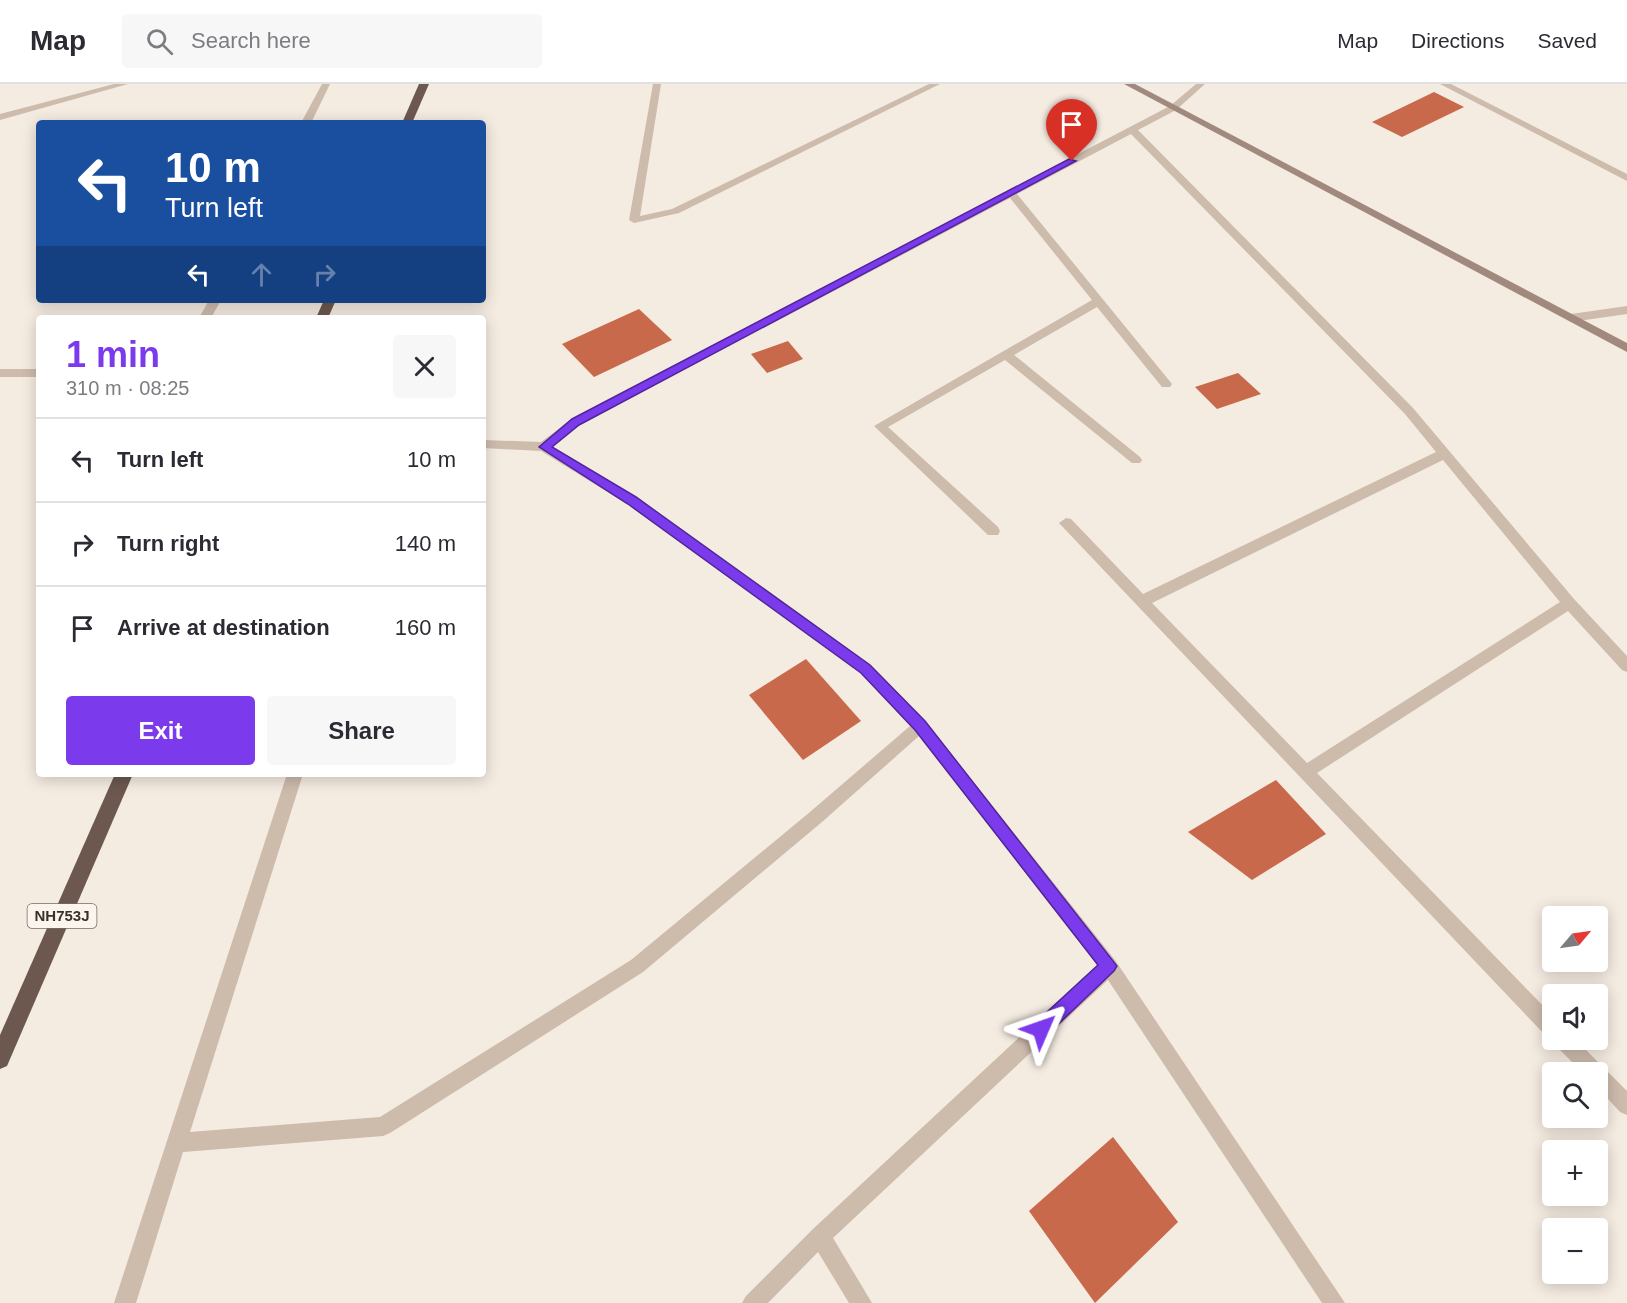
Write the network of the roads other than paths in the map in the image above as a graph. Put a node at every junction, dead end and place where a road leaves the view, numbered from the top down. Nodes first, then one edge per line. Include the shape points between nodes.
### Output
1 (124, 84) edge
2 (326, 84) edge
3 (424, 84) edge
4 (657, 84) edge
5 (936, 84) edge
6 (1128, 84) edge
7 (1202, 84) edge
8 (1444, 84) edge
9 (1173, 108) junction
10 (0, 117) edge
11 (308, 120) edge
12 (408, 120) edge
13 (1132, 129) junction
14 (1627, 178) edge
15 (1011, 193) junction
16 (1099, 301) junction
17 (1627, 310) edge
18 (1571, 318) junction
19 (1627, 348) edge
20 (1006, 354) junction
21 (0, 373) edge
22 (36, 373) edge
23 (1166, 384) dead end
24 (486, 444) edge
25 (544, 447) junction
26 (1444, 454) junction
27 (1136, 460) dead end
28 (1066, 523) dead end
29 (993, 531) dead end
30 (1142, 602) junction
31 (1569, 603) junction
32 (1627, 666) edge
33 (920, 726) junction
34 (1306, 772) junction
35 (123, 777) edge
36 (294, 777) edge
37 (1109, 966) junction
38 (1542, 1018) edge
39 (1573, 1050) edge
40 (0, 1059) edge
41 (1585, 1062) edge
42 (1608, 1086) edge
43 (1627, 1105) edge
44 (177, 1143) junction
45 (820, 1236) junction
46 (125, 1303) edge
47 (753, 1303) edge
48 (861, 1303) edge
49 (1334, 1303) edge

1 - 10 street
2 - 11 street
3 - 12 highway
4 - 5 street via 634,220 675,211
6 - 9 main road
7 - 9 street
8 - 14 street
9 - 13 street
9 - 18 main road
13 - 15 street
13 - 26 street via 1409,411
15 - 16 street
15 - 25 street via 576,422
16 - 20 street
16 - 23 street
17 - 18 street
18 - 19 main road
20 - 27 street
20 - 29 street via 880,426
21 - 22 street
24 - 25 street
25 - 33 street via 632,501 866,669
26 - 30 street
26 - 31 street
28 - 30 street
30 - 34 street
31 - 32 street
31 - 34 street
33 - 37 street
33 - 44 street via 637,966 383,1126
34 - 38 street
35 - 40 highway, NH753J
36 - 44 street
37 - 45 street
37 - 49 street
39 - 41 street
42 - 43 street
44 - 46 street
45 - 47 street
45 - 48 street

